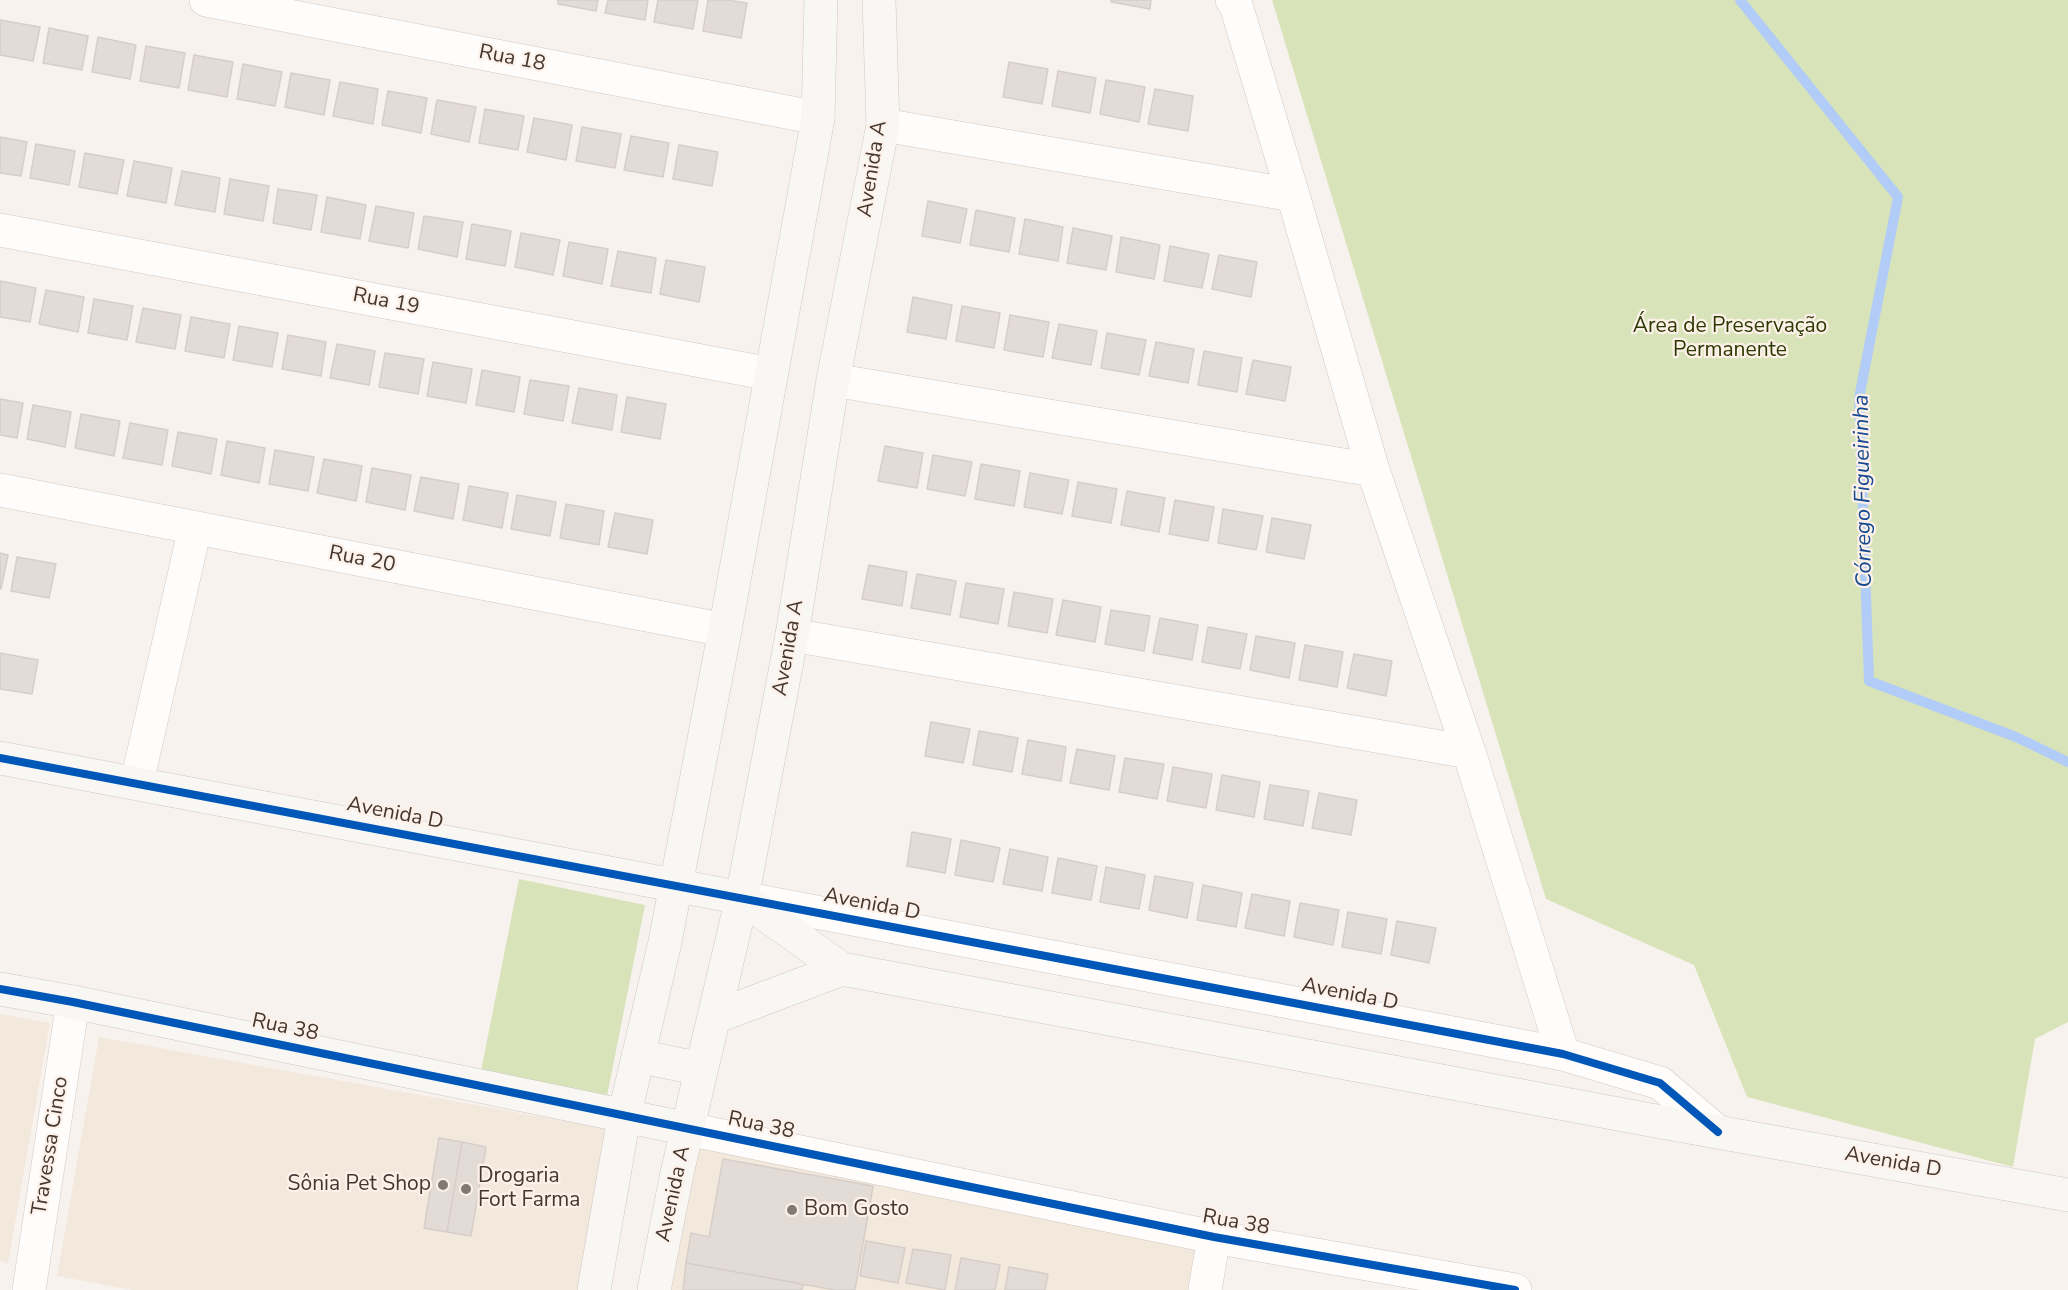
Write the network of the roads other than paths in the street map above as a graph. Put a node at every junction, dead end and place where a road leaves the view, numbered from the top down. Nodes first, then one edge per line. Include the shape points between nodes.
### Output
1 (206, 0) edge
2 (821, 0) edge
3 (879, 0) edge
4 (1232, 0) edge
5 (818, 118) junction
6 (883, 125) junction
7 (1293, 195) junction
8 (0, 230) edge
9 (771, 374) junction
10 (833, 380) junction
11 (1373, 470) junction
12 (0, 490) edge
13 (195, 528) junction
14 (725, 630) junction
15 (792, 634) junction
16 (1469, 752) junction
17 (0, 758) edge
18 (137, 783) junction
19 (675, 886) junction
20 (742, 898) junction
21 (842, 969) junction
22 (0, 989) edge
23 (73, 1002) junction
24 (715, 1017) junction
25 (1563, 1054) junction
26 (638, 1056) junction
27 (701, 1069) junction
28 (624, 1117) junction
29 (688, 1129) junction
30 (1718, 1132) junction
31 (2068, 1196) edge
32 (1214, 1237) junction
33 (29, 1290) edge
34 (594, 1290) edge
35 (654, 1290) edge
36 (1205, 1290) edge
37 (1515, 1290) edge

1 - 5 street, Rua 18
2 - 5 street
3 - 6 street, Avenida A
4 - 7 street
5 - 9 street
6 - 7 street
6 - 10 street, Avenida A
7 - 11 street
8 - 9 street, Rua 19
9 - 14 street
10 - 11 street
10 - 15 street, Avenida A
11 - 16 street
12 - 13 street, Rua 20
13 - 14 street, Rua 20
13 - 18 street
14 - 19 street
15 - 16 street
15 - 20 street, Avenida A
16 - 25 street
17 - 18 street, Avenida D
18 - 19 street, Avenida D
19 - 20 street, Avenida D
19 - 26 street
20 - 21 street, Avenida D
20 - 24 street, Avenida A
20 - 25 street, Avenida D
21 - 24 street
21 - 30 street, Avenida D
22 - 23 street, Rua 38
23 - 28 street, Rua 38
23 - 33 street, Travessa Cinco
24 - 27 street, Avenida A
25 - 30 street, Avenida D via 1660,1083
26 - 27 street
26 - 28 street
27 - 29 street, Avenida A
28 - 29 street, Rua 38
28 - 34 street
29 - 32 street, Rua 38
29 - 35 street, Avenida A
30 - 31 street, Avenida D
32 - 36 street
32 - 37 street, Rua 38

